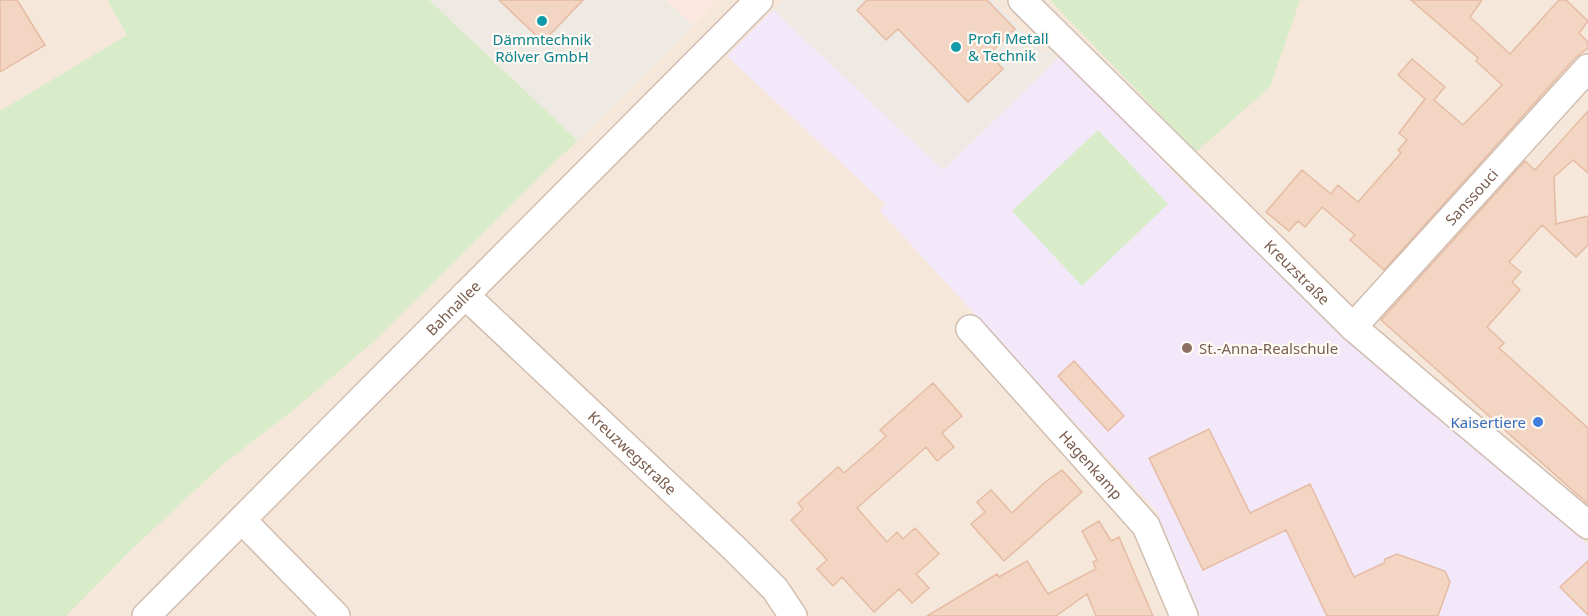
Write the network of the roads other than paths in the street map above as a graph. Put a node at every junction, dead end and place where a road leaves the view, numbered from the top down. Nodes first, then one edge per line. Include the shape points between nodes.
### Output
1 (759, 0) edge
2 (1022, 0) edge
3 (1588, 68) edge
4 (465, 296) junction
5 (1353, 327) junction
6 (970, 329) dead end
7 (242, 520) junction
8 (1588, 525) edge
9 (146, 616) edge
10 (336, 616) edge
11 (793, 616) edge
12 (1184, 616) edge

1 - 4 street, Bahnallee
2 - 5 street, Kreuzstraße
3 - 5 street, Sanssouci
4 - 7 street, Bahnallee
4 - 11 street, Kreuzwegstraße via 735,549 775,589
5 - 8 street, Kreuzstraße
6 - 12 street, Hagenkamp via 1146,526
7 - 9 street, Bahnallee
7 - 10 street

